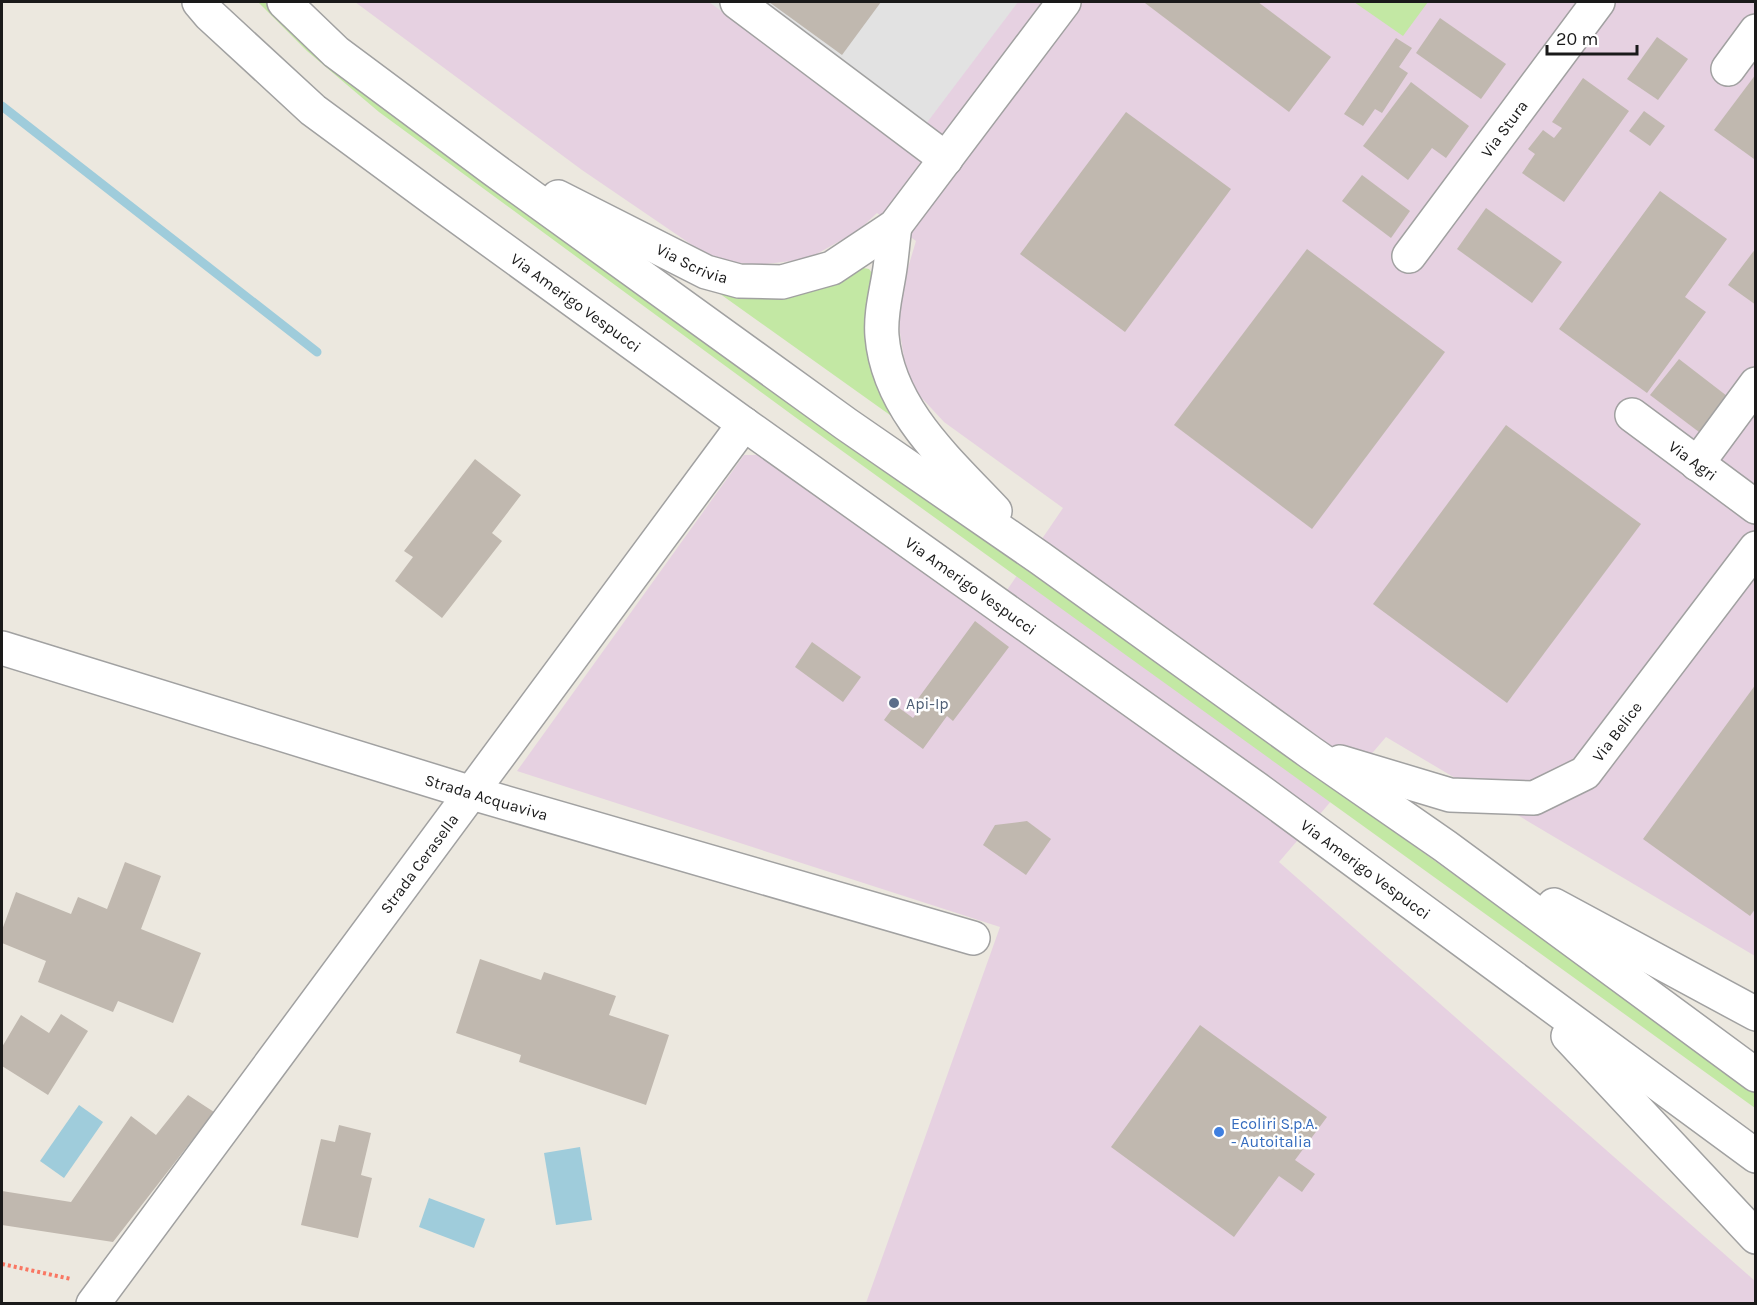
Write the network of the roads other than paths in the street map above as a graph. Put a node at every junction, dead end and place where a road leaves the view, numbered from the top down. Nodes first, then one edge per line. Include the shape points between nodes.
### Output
1 (199, 2) edge
2 (284, 2) edge
3 (737, 2) edge
4 (1064, 2) edge
5 (1598, 2) edge
6 (1755, 31) edge
7 (1728, 69) dead end
8 (946, 159) junction
9 (493, 169) junction
10 (895, 226) junction
11 (1409, 256) dead end
12 (1755, 384) edge
13 (1632, 415) dead end
14 (744, 424) junction
15 (1697, 464) junction
16 (1755, 507) edge
17 (1755, 548) edge
18 (1040, 558) junction
19 (2, 648) edge
20 (1311, 753) junction
21 (472, 793) junction
22 (1445, 846) junction
23 (973, 938) dead end
24 (1509, 974) junction
25 (1755, 1014) edge
26 (1755, 1075) edge
27 (1755, 1156) edge
28 (1755, 1237) edge
29 (99, 1295) edge

1 - 14 street, Via Amerigo Vespucci via 313,110
2 - 9 street via 336,52
3 - 8 street
4 - 8 street, Via Scrivia
5 - 11 street, Via Stura
6 - 7 street
8 - 10 street, Via Scrivia
9 - 10 street, Via Scrivia via 586,210 706,272 739,281 782,282 832,268
9 - 18 street via 846,424
10 - 18 street via 882,336 889,376 908,412 929,438
12 - 15 street
13 - 15 street, Via Agri
14 - 21 street, Strada Cerasella
14 - 24 street, Via Amerigo Vespucci via 1257,789
15 - 16 street, Via Agri
17 - 20 street, Via Belice via 1585,773 1534,798 1450,795
18 - 20 street
19 - 21 street, Strada Acquaviva
20 - 22 street
21 - 23 street, Strada Acquaviva
21 - 29 street, Strada Cerasella
22 - 25 street
22 - 26 street
24 - 27 street, Via Amerigo Vespucci
24 - 28 street

